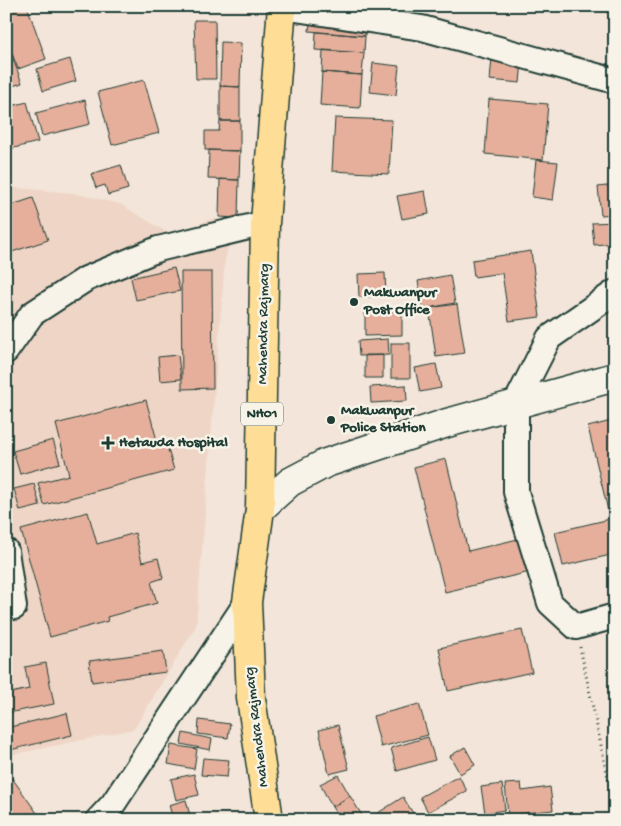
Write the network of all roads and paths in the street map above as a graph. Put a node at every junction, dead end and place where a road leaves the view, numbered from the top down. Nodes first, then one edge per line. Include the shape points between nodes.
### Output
1 (282, 7) edge
2 (615, 81) edge
3 (266, 223) junction
4 (615, 292) edge
5 (6, 351) edge
6 (615, 378) edge
7 (516, 403) junction
8 (260, 510) junction
9 (6, 551) edge
10 (247, 602) junction
11 (14, 607) dead end
12 (615, 616) edge
13 (576, 627) junction
14 (615, 811) edge
15 (98, 820) edge
16 (269, 820) edge

1 - 2 street via 422,28
1 - 3 highway, Mahendra Rajmarg / NH01
3 - 5 street via 158,249 86,279 32,314
3 - 8 highway, Mahendra Rajmarg / NH01
4 - 7 street via 549,338
6 - 7 street
7 - 8 street via 326,463 290,482
7 - 13 street via 516,492 550,603
8 - 10 highway, Mahendra Rajmarg / NH01
9 - 11 street
10 - 15 street via 113,804
10 - 16 highway, Mahendra Rajmarg / NH01 via 251,698
12 - 13 street
13 - 14 path

